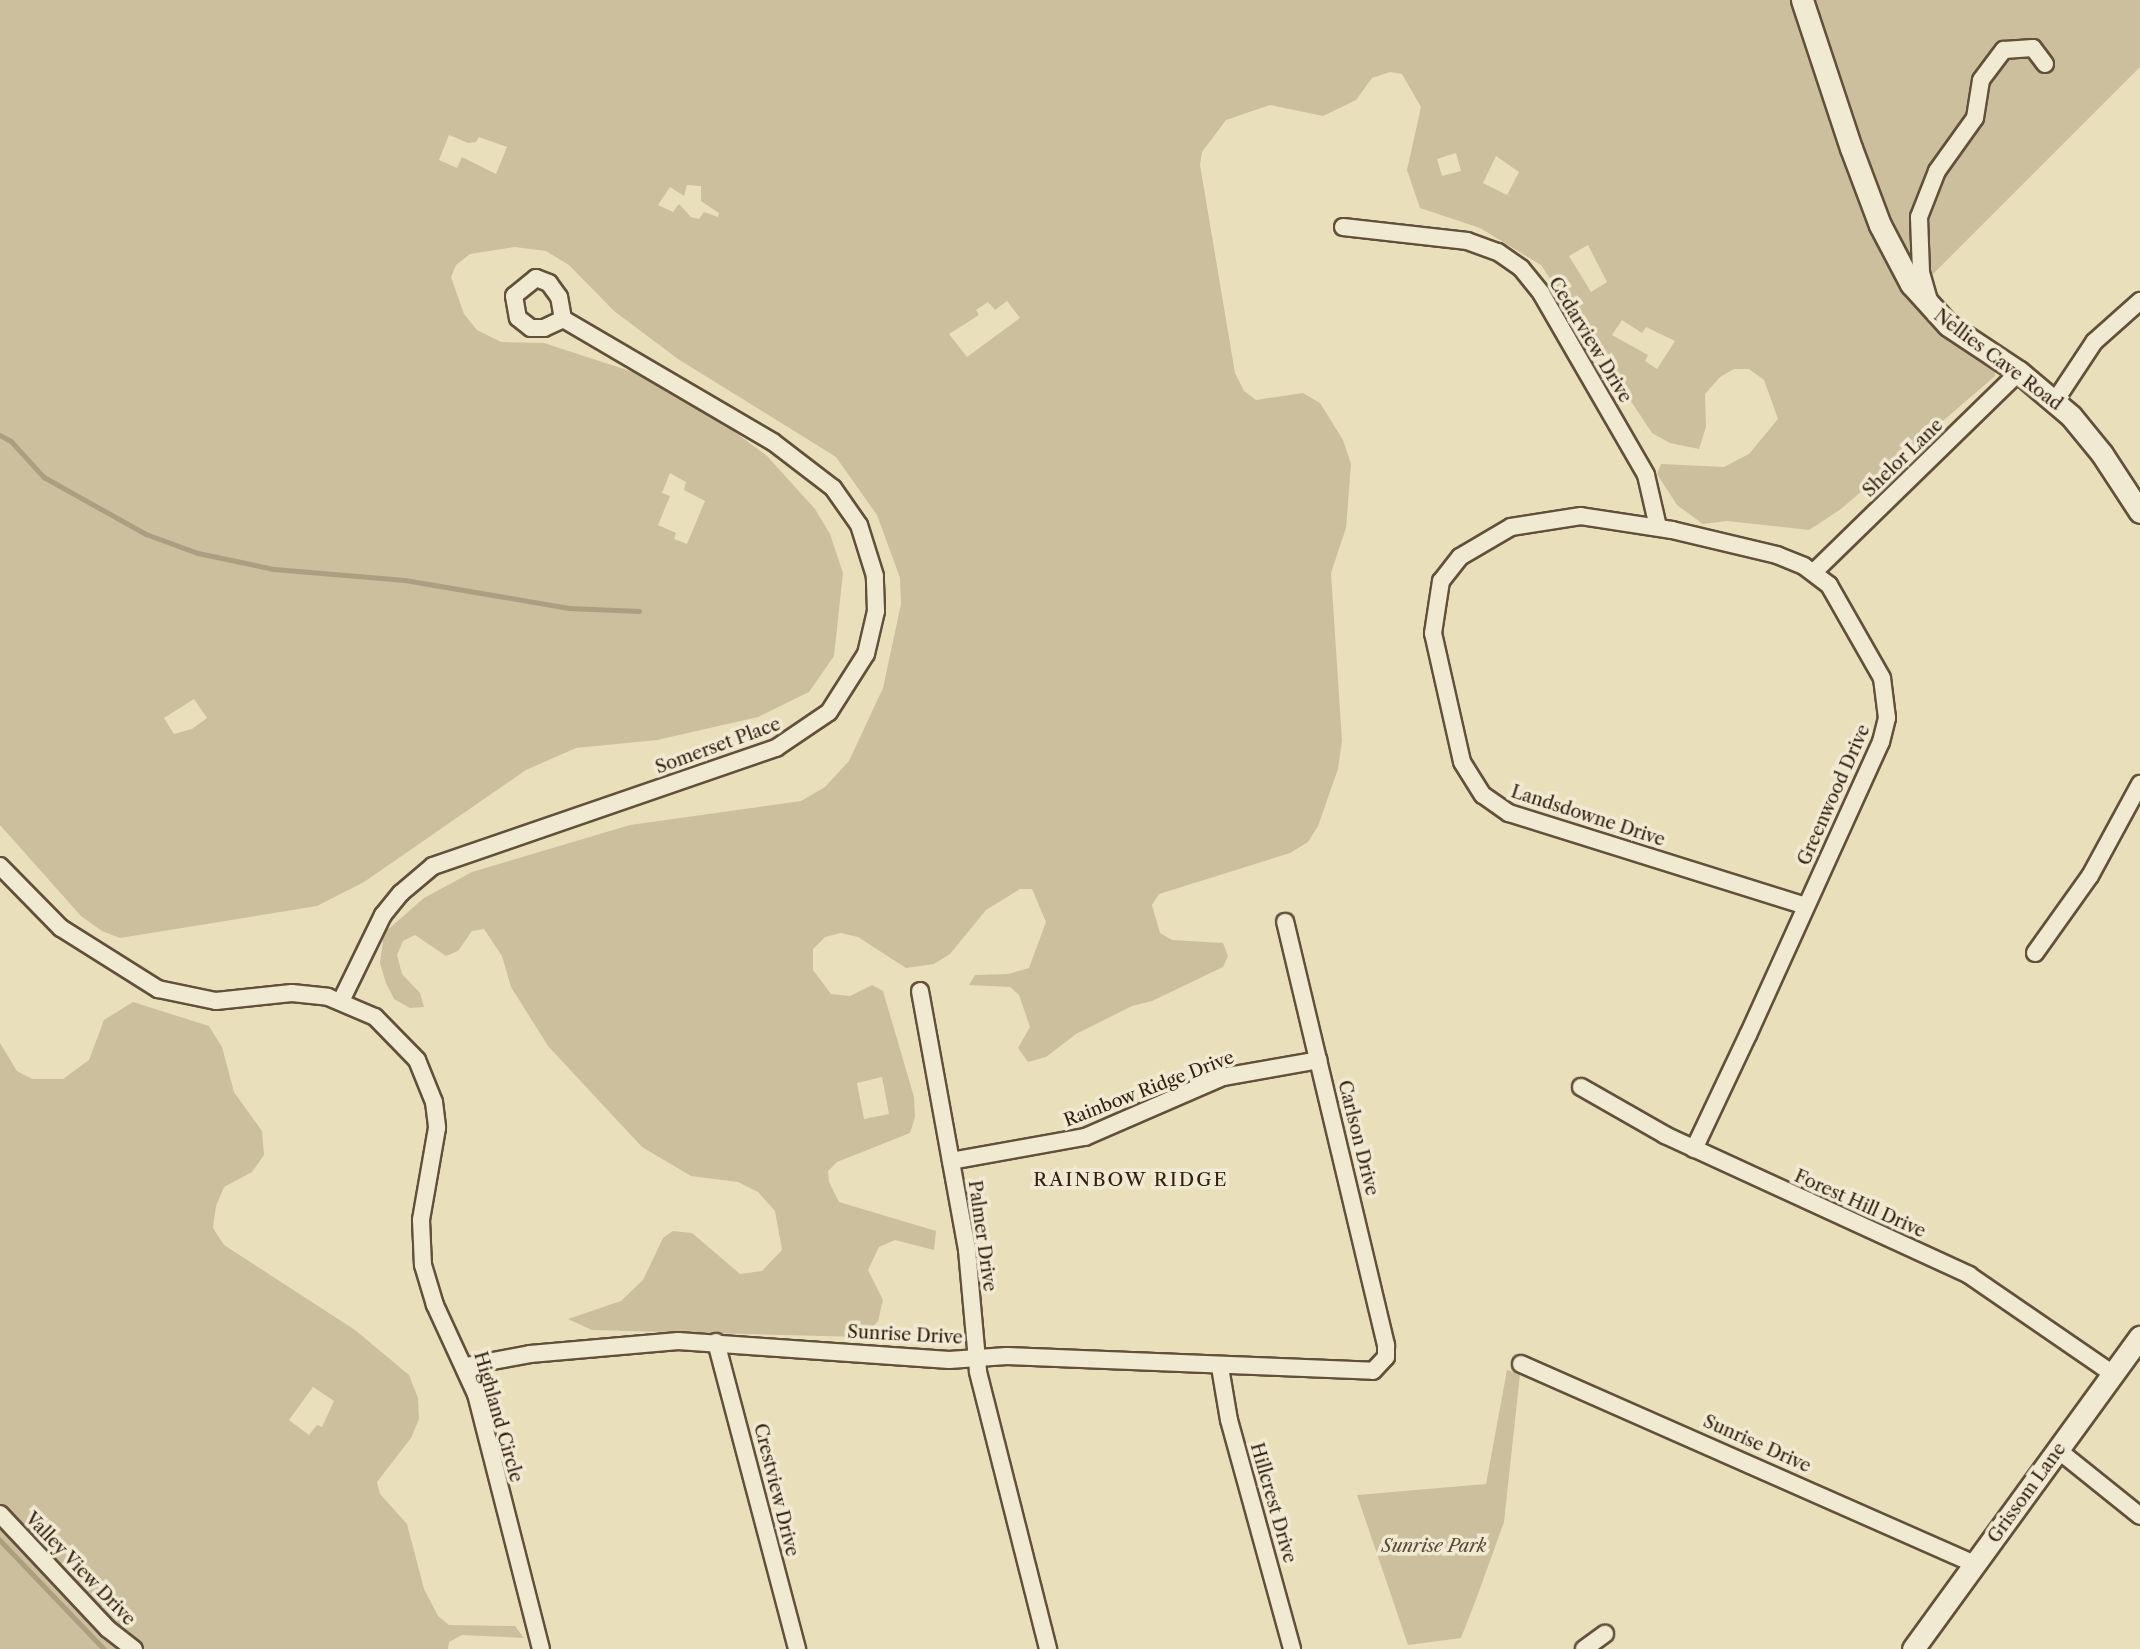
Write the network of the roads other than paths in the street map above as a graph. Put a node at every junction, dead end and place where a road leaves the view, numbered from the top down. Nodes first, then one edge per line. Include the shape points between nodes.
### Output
1 (1802, 0) edge
2 (2045, 64) dead end
3 (1343, 227) dead end
4 (2140, 301) edge
5 (1932, 310) junction
6 (563, 319) dead end
7 (2019, 372) junction
8 (2055, 401) junction
9 (2140, 512) edge
10 (1658, 527) junction
11 (1814, 572) junction
12 (2140, 784) edge
13 (0, 866) edge
14 (1806, 906) junction
15 (1285, 922) dead end
16 (2035, 953) dead end
17 (920, 991) dead end
18 (341, 1001) junction
19 (1319, 1060) junction
20 (1581, 1087) dead end
21 (1693, 1149) junction
22 (951, 1161) junction
23 (2140, 1337) edge
24 (716, 1342) junction
25 (976, 1357) junction
26 (1383, 1363) joint
27 (1521, 1364) dead end
28 (466, 1366) junction
29 (1220, 1367) junction
30 (2113, 1374) junction
31 (2058, 1450) junction
32 (0, 1514) edge
33 (2140, 1516) edge
34 (1975, 1564) junction
35 (1605, 1634) dead end
36 (134, 1649) edge
37 (541, 1649) edge
38 (797, 1649) edge
39 (1048, 1649) edge
40 (1292, 1649) edge
41 (1584, 1649) edge
42 (1913, 1649) edge

1 - 5 street, Nellies Cave Road via 1880,225 1911,284
2 - 5 street via 2033,48 2004,50 1981,80 1975,118 1937,171 1919,217 1921,272
3 - 10 street, Cedarview Drive via 1467,241 1498,252 1521,268 1541,293 1646,475
4 - 8 street via 2094,342
5 - 7 street, Nellies Cave Road via 1961,335
6 - 18 street, Somerset Place via 773,442 833,488 859,525 875,576 876,611 866,654 829,712 776,748 433,866 383,915
7 - 8 street, Nellies Cave Road
7 - 11 street, Shelor Lane
8 - 9 street, Nellies Cave Road via 2102,454
10 - 11 street, Greenwood Drive via 1777,555
10 - 14 street, Landsdowne Drive via 1603,516 1532,521 1493,535 1448,570 1436,595 1433,633 1462,762 1483,795 1509,813
11 - 14 street, Greenwood Drive via 1840,598 1878,668 1887,718 1881,742
12 - 16 street via 2090,876
13 - 18 street, Highland Circle via 61,928 158,989 216,1001 292,993
14 - 21 street, Greenwood Drive
15 - 19 street, Carlson Drive
17 - 22 street, Palmer Drive
18 - 28 street, Highland Circle via 375,1017 400,1038 430,1088 437,1142 421,1220 422,1265 435,1305
19 - 22 street, Rainbow Ridge Drive via 1223,1077 1085,1137
19 - 26 street, Carlson Drive via 1386,1345
20 - 21 street, Forest Hill Drive
21 - 30 street, Forest Hill Drive via 1969,1275
22 - 25 street, Palmer Drive via 970,1272
23 - 30 street, Grissom Lane
24 - 25 street, Sunrise Drive via 941,1359
24 - 28 street, Sunrise Drive via 655,1342 509,1357
24 - 38 street, Crestview Drive
25 - 29 street, Sunrise Drive
25 - 39 street, Palmer Drive
26 - 29 street, Sunrise Drive via 1364,1373
27 - 34 street, Sunrise Drive
28 - 37 street, Highland Circle
29 - 40 street, Hillcrest Drive via 1229,1420
30 - 31 street, Grissom Lane
31 - 33 street
31 - 34 street, Grissom Lane
32 - 36 street, Valley View Drive via 108,1629
34 - 42 street, Grissom Lane
35 - 41 street

